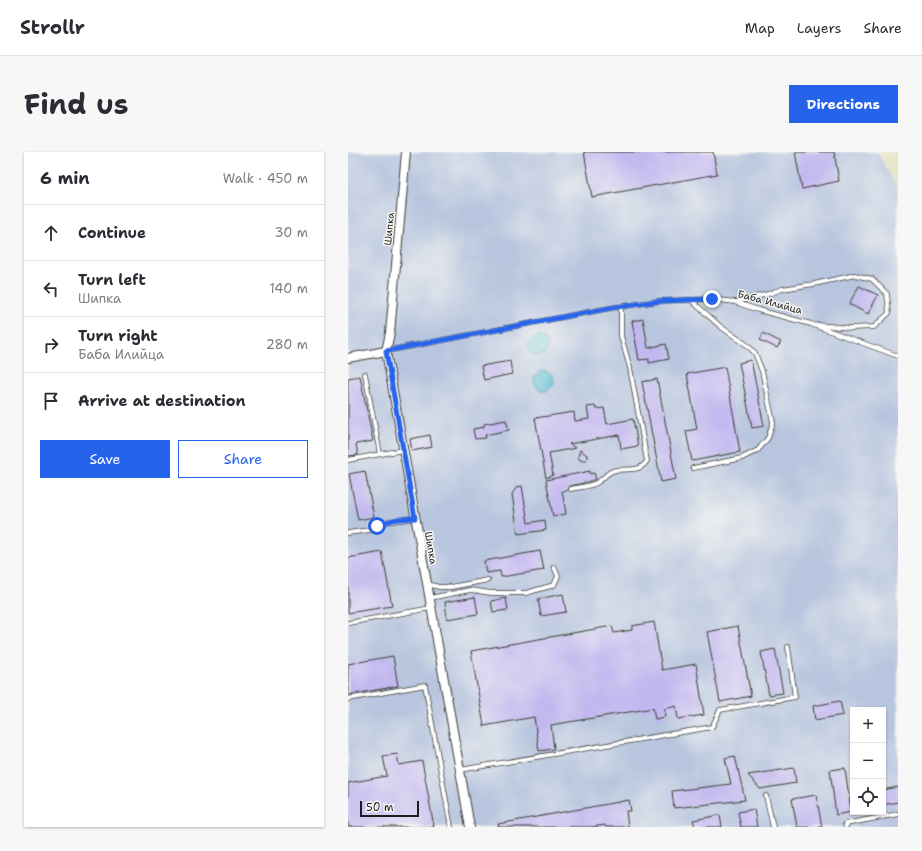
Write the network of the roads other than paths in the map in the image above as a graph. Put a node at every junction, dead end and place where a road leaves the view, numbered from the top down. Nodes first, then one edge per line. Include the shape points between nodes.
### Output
1 (406, 152) edge
2 (691, 300) junction
3 (735, 302) junction
4 (621, 307) junction
5 (811, 324) junction
6 (386, 351) junction
7 (898, 356) edge
8 (348, 358) edge
9 (365, 374) dead end
10 (403, 450) junction
11 (380, 454) junction
12 (348, 460) edge
13 (693, 468) dead end
14 (571, 489) dead end
15 (415, 518) junction
16 (348, 533) edge
17 (554, 567) dead end
18 (488, 580) dead end
19 (427, 583) junction
20 (429, 598) junction
21 (431, 608) junction
22 (348, 623) edge
23 (788, 647) dead end
24 (348, 700) edge
25 (460, 770) junction
26 (766, 796) dead end
27 (898, 814) edge
28 (451, 827) edge
29 (470, 827) edge
30 (773, 827) edge
31 (846, 827) edge

1 - 6 street, Шипка via 390,333
2 - 3 lane, Баба Илийца
2 - 4 lane, Баба Илийца via 659,301
2 - 13 lane via 755,353 762,371 773,422 768,438 758,450 742,458
3 - 5 lane, Баба Илийца
3 - 5 lane via 782,289 855,275 872,279 887,294 889,313 874,327 850,328
4 - 6 lane, Баба Илийца
4 - 14 lane via 621,336 630,368 647,461 638,469 615,470 596,483
5 - 7 lane, Баба Илийца
6 - 8 street, Баба Илийца
6 - 10 street, Шипка
9 - 11 lane
10 - 11 lane
10 - 15 street, Шипка
11 - 12 lane
15 - 16 lane via 385,522 370,530
15 - 19 street, Шипка
17 - 20 lane via 558,576 554,585 526,593 470,590
18 - 19 lane via 451,587
19 - 20 street, Шипка
20 - 21 street, Шипка
21 - 22 lane
21 - 25 street, Шипка
23 - 25 lane via 795,697 720,710 712,727
24 - 28 lane via 425,685
25 - 29 street, Шипка
26 - 30 lane
27 - 31 lane via 845,824

